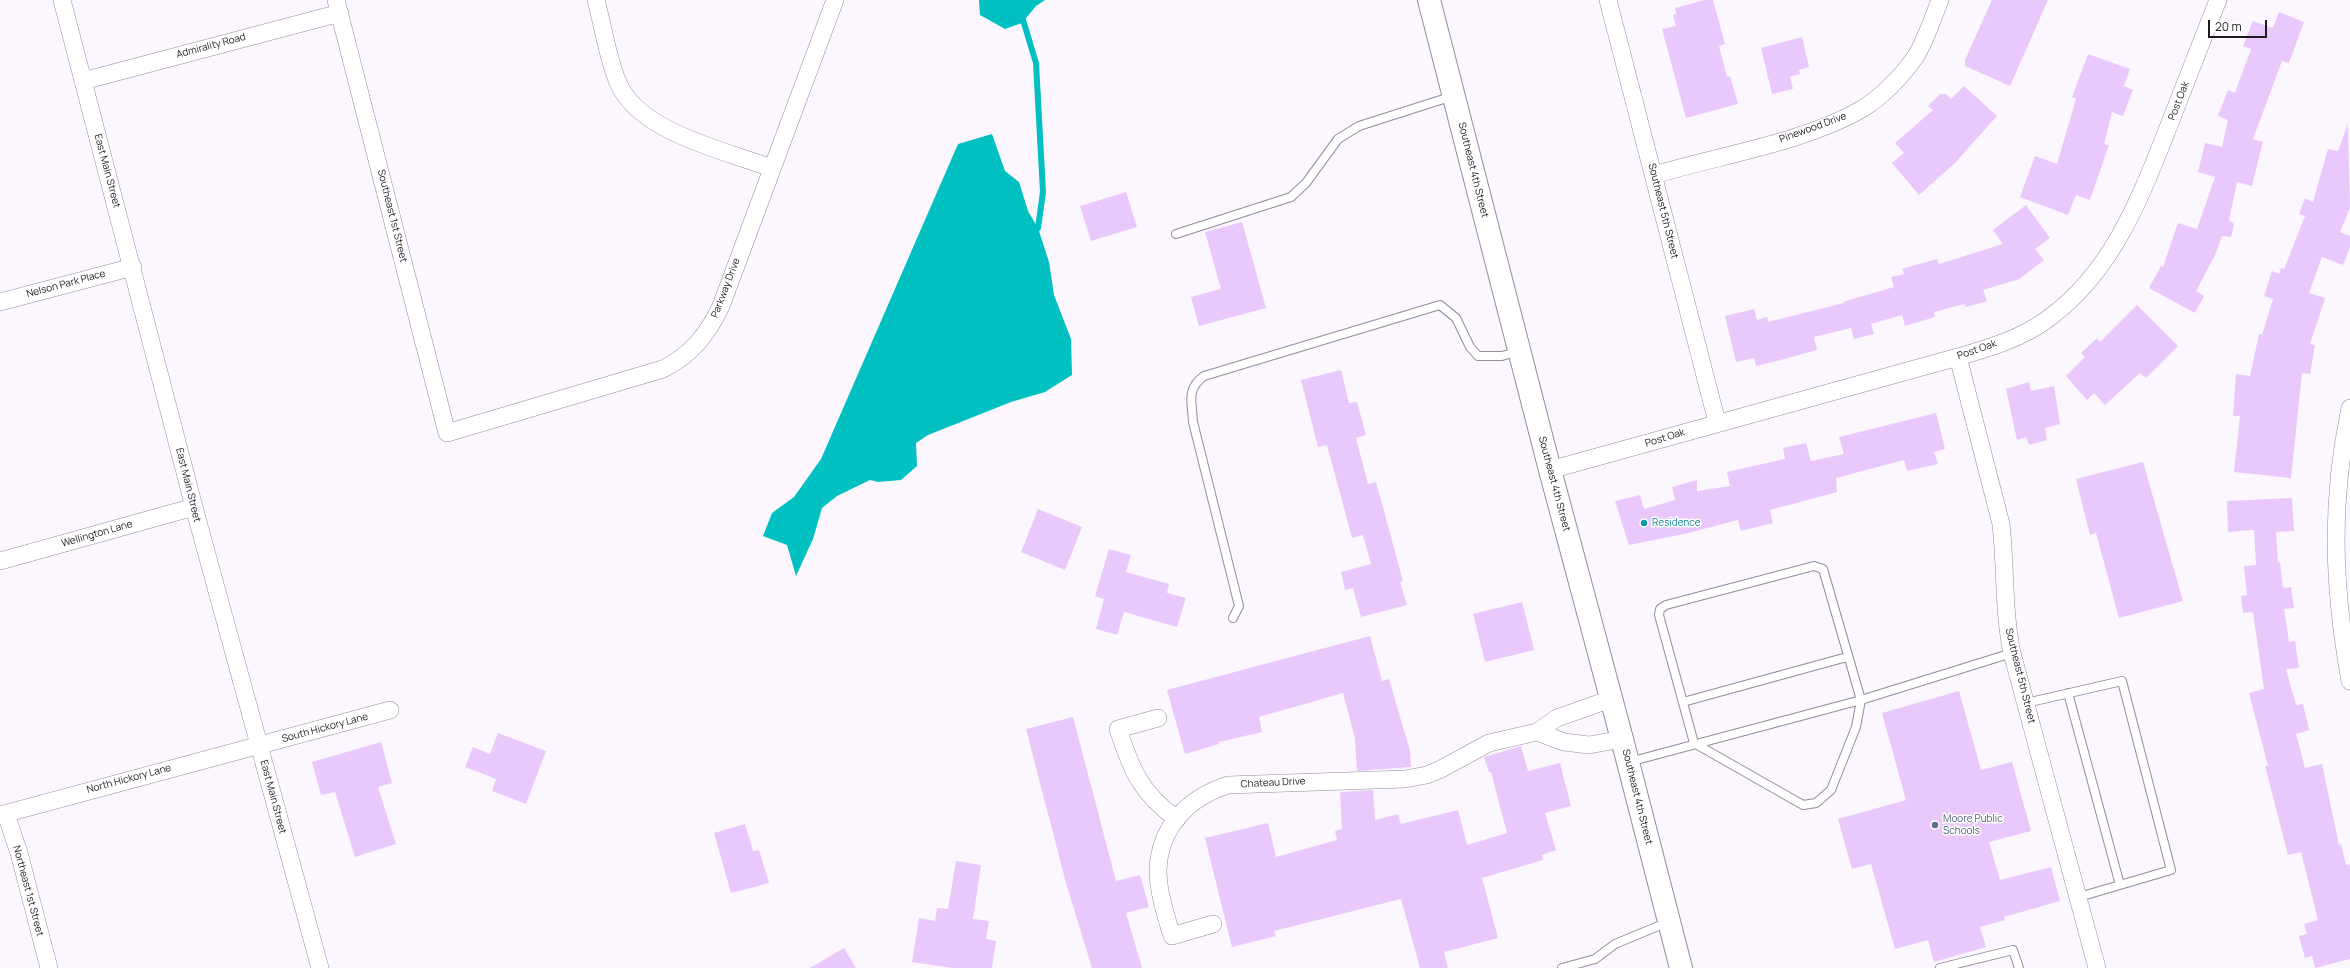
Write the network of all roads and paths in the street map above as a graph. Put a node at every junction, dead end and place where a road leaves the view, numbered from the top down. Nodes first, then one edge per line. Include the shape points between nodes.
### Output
1 (62, 0) edge
2 (596, 0) edge
3 (835, 0) edge
4 (1429, 0) edge
5 (1608, 0) edge
6 (1940, 0) edge
7 (2218, 0) edge
8 (338, 6) edge
9 (83, 81) junction
10 (1454, 96) junction
11 (771, 168) junction
12 (1654, 175) junction
13 (1176, 234) dead end
14 (133, 267) junction
15 (0, 302) edge
16 (1519, 351) junction
17 (1958, 357) junction
18 (2350, 408) edge
19 (1717, 422) junction
20 (447, 433) joint
21 (1550, 470) junction
22 (194, 507) junction
23 (0, 561) edge
24 (1233, 618) dead end
25 (2012, 652) junction
26 (1847, 657) junction
27 (2350, 682) edge
28 (2068, 693) junction
29 (1612, 699) junction
30 (1861, 700) junction
31 (1683, 702) junction
32 (2026, 703) junction
33 (390, 710) dead end
34 (1158, 718) dead end
35 (1537, 732) junction
36 (1622, 739) junction
37 (1694, 743) junction
38 (259, 746) junction
39 (1628, 762) junction
40 (3, 815) edge
41 (1177, 818) junction
42 (2120, 885) junction
43 (2079, 897) junction
44 (1669, 922) junction
45 (1213, 924) dead end
46 (49, 968) edge
47 (320, 968) edge
48 (1562, 968) edge
49 (1681, 968) edge
50 (1940, 968) edge
51 (2019, 968) edge
52 (2097, 968) edge

1 - 9 street, East Main Street
2 - 11 street via 617,80 626,98 658,124
3 - 11 street, Parkway Drive
4 - 10 main road, Southeast 4th Street
5 - 12 street, Southeast 5th Street
6 - 12 street, Pinewood Drive via 1916,56 1884,91 1863,108 1797,136
7 - 17 street, Post Oak via 2142,193 2127,226 2097,273 2075,297 2048,319 2022,334
8 - 9 street, Admirality Road
8 - 20 street, Southeast 1st Street
9 - 14 street, East Main Street
10 - 13 lane via 1359,126 1338,139 1306,184 1291,197
10 - 16 main road, Southeast 4th Street
11 - 20 street, Parkway Drive via 711,327 695,347 680,360 638,377
12 - 19 street, Southeast 5th Street
14 - 15 street, Nelson Park Place
14 - 22 street, East Main Street
16 - 21 main road, Southeast 4th Street
16 - 24 lane via 1502,356 1478,356 1470,347 1456,318 1440,305 1204,376 1195,382 1192,394 1193,422 1239,606
17 - 19 street, Post Oak via 1873,382
17 - 25 street, Southeast 5th Street via 2001,524 2007,622
18 - 27 street via 2335,517 2336,574
19 - 21 street, Post Oak
21 - 29 main road, Southeast 4th Street
22 - 23 street, Wellington Lane
22 - 38 street, East Main Street
25 - 30 lane
25 - 32 street, Southeast 5th Street
26 - 30 lane
26 - 31 lane
26 - 31 lane via 1823,569 1819,566 1666,605 1660,609 1659,615
28 - 32 lane
28 - 42 lane
28 - 42 lane via 2122,681 2171,870
29 - 35 street, Chateau Drive via 1558,718
29 - 36 main road, Southeast 4th Street
30 - 37 lane
30 - 37 lane via 1856,727 1831,790 1816,803 1803,805
31 - 37 lane
32 - 43 street, Southeast 5th Street
33 - 38 street, South Hickory Lane
34 - 41 street via 1118,729 1126,755 1144,789 1157,805
35 - 36 street via 1564,742 1589,745
35 - 41 street, Chateau Drive via 1489,743 1427,775 1404,779 1228,785 1208,792 1190,803
36 - 39 main road, Southeast 4th Street
37 - 39 lane
38 - 40 street, North Hickory Lane
38 - 47 street, East Main Street
39 - 44 main road, Southeast 4th Street
40 - 46 street, Northeast 1st Street via 19,853
41 - 45 street, Chateau Drive via 1164,841 1158,870 1163,904 1172,936
42 - 43 lane
43 - 52 street, Southeast 5th Street
44 - 48 lane via 1616,944 1595,959
44 - 49 main road, Southeast 4th Street
50 - 51 lane via 2013,950

